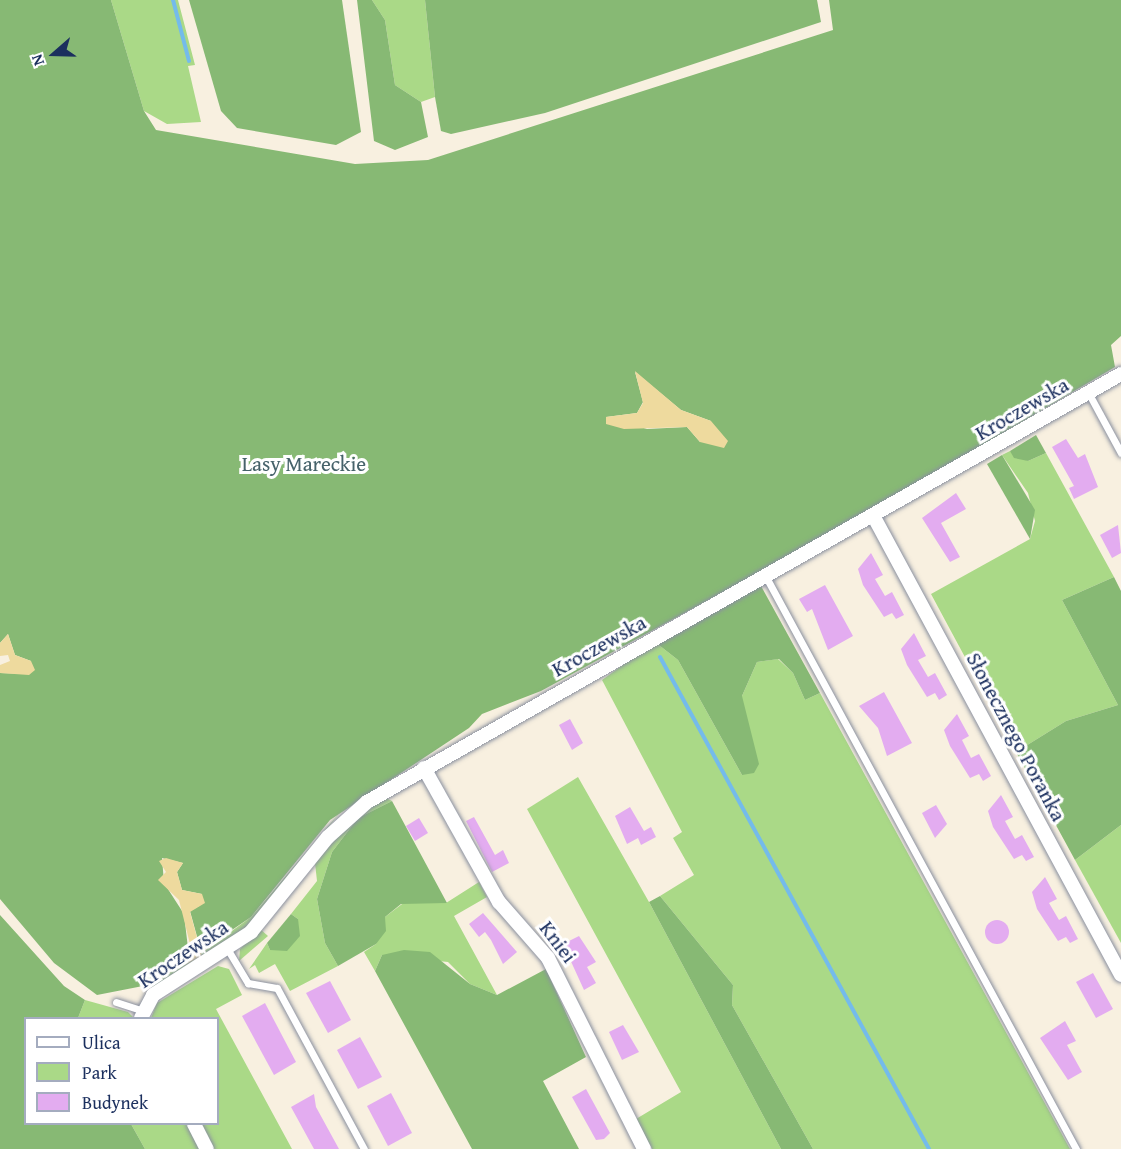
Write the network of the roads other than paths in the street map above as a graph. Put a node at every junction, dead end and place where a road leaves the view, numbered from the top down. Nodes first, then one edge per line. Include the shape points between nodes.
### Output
1 (1121, 374) edge
2 (1089, 394) junction
3 (1121, 453) edge
4 (874, 519) junction
5 (766, 577) junction
6 (424, 768) junction
7 (228, 950) junction
8 (1121, 975) edge
9 (116, 1002) dead end
10 (141, 1014) edge
11 (195, 1125) edge
12 (207, 1149) edge
13 (364, 1149) edge
14 (644, 1149) edge
15 (1076, 1149) edge

1 - 2 street, Kroczewska
2 - 3 lane
2 - 4 street, Kroczewska
4 - 5 street, Kroczewska
4 - 8 street, Słonecznego Poranka
5 - 6 street, Kroczewska
5 - 15 lane
6 - 7 street, Kroczewska via 346,818 251,932
6 - 14 street, Kniei via 499,902 548,958
7 - 10 street, Kroczewska via 153,995
7 - 13 lane via 248,983 277,988
9 - 10 lane
11 - 12 street

